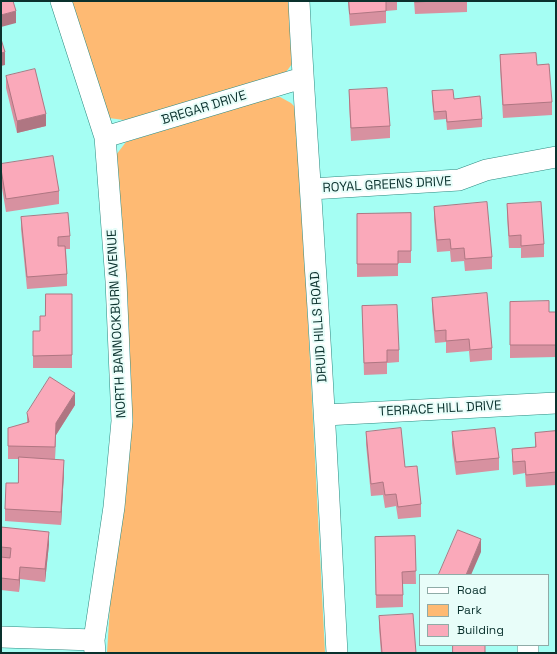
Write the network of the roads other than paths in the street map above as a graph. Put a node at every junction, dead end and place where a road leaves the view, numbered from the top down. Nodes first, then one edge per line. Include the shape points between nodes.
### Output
1 (61, 1) edge
2 (299, 1) edge
3 (302, 78) junction
4 (105, 137) junction
5 (556, 157) edge
6 (311, 189) junction
7 (556, 403) edge
8 (325, 415) junction
9 (1, 637) edge
10 (95, 647) edge
11 (337, 653) edge

1 - 4 street, NORTH BANNOCKBURN AVENUE
2 - 3 street, DRUID HILLS ROAD
3 - 4 street, BREGAR DRIVE
3 - 6 street, DRUID HILLS ROAD
4 - 10 street, NORTH BANNOCKBURN AVENUE via 116,281 122,420 114,507
5 - 6 street, ROYAL GREENS DRIVE via 486,170 459,180
6 - 8 street, DRUID HILLS ROAD
7 - 8 street, TERRACE HILL DRIVE
8 - 11 street, DRUID HILLS ROAD
9 - 10 street

